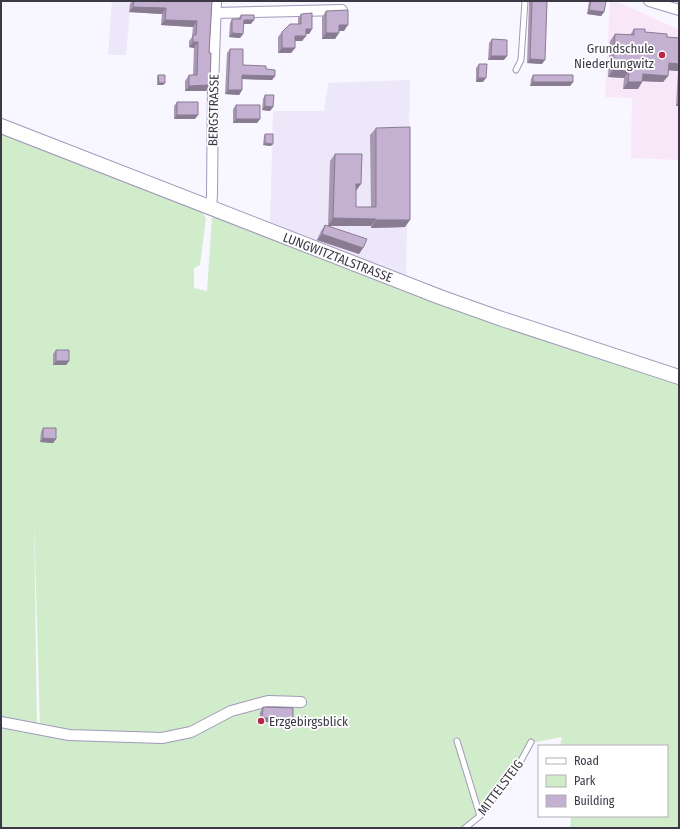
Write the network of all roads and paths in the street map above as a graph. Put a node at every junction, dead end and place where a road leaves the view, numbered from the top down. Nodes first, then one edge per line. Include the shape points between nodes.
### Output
1 (216, 1) edge
2 (525, 1) edge
3 (649, 1) edge
4 (342, 10) edge
5 (679, 10) edge
6 (216, 13) junction
7 (516, 70) dead end
8 (1, 126) edge
9 (211, 208) junction
10 (679, 377) edge
11 (301, 702) dead end
12 (1, 722) edge
13 (457, 741) dead end
14 (531, 742) dead end
15 (480, 816) junction
16 (465, 828) edge

1 - 6 street, BERGSTRASSE
2 - 7 lane via 521,60
3 - 5 street
4 - 6 street
6 - 9 street, BERGSTRASSE
8 - 9 main road, LUNGWITZTALSTRASSE
9 - 10 main road, LUNGWITZTALSTRASSE via 502,320
11 - 12 street via 268,701 231,711 191,732 162,738 69,735
13 - 15 lane
14 - 15 lane, MITTELSTEIG via 517,768
15 - 16 lane, MITTELSTEIG

